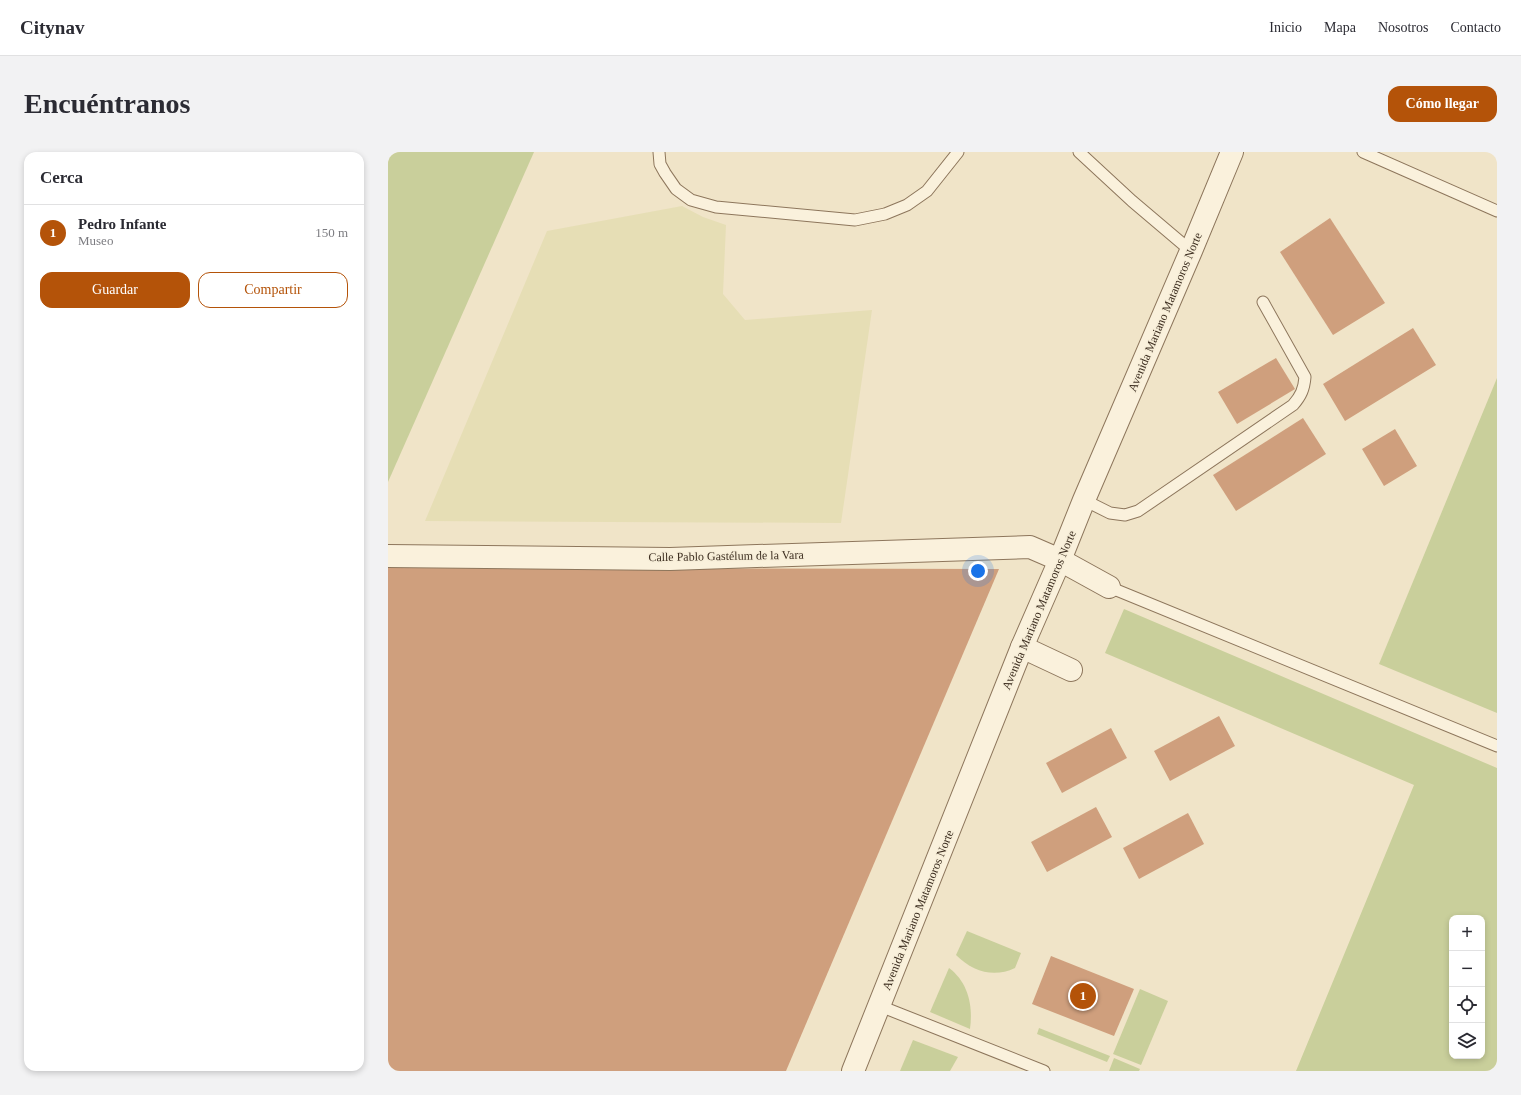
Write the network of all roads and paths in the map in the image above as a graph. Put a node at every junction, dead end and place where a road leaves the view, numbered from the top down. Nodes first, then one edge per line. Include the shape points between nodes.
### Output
1 (659, 152) edge
2 (958, 152) edge
3 (1080, 152) edge
4 (1232, 152) edge
5 (1363, 152) edge
6 (1497, 211) edge
7 (1191, 251) junction
8 (1263, 302) dead end
9 (1084, 500) junction
10 (388, 556) edge
11 (1060, 560) junction
12 (1109, 587) joint
13 (1022, 648) junction
14 (1071, 670) dead end
15 (1497, 746) edge
16 (880, 1006) junction
17 (853, 1071) edge
18 (1044, 1071) edge

1 - 2 lane via 660,164 665,173 676,189 691,200 716,207 855,220 886,214 927,191
3 - 7 lane
4 - 7 street, Avenida Mariano Matamoros Norte
5 - 6 lane
7 - 9 street, Avenida Mariano Matamoros Norte
8 - 9 lane via 1305,377 1304,388 1293,406 1138,510 1125,515 1110,512
9 - 11 street, Avenida Mariano Matamoros Norte
10 - 11 street, Calle Pablo Gastélum de la Vara via 670,559 1030,547
11 - 12 street, Calle Pablo Gastélum de la Vara
11 - 13 street, Avenida Mariano Matamoros Norte
12 - 15 lane
13 - 14 street
13 - 16 street, Avenida Mariano Matamoros Norte
16 - 17 street, Avenida Mariano Matamoros Norte
16 - 18 lane

